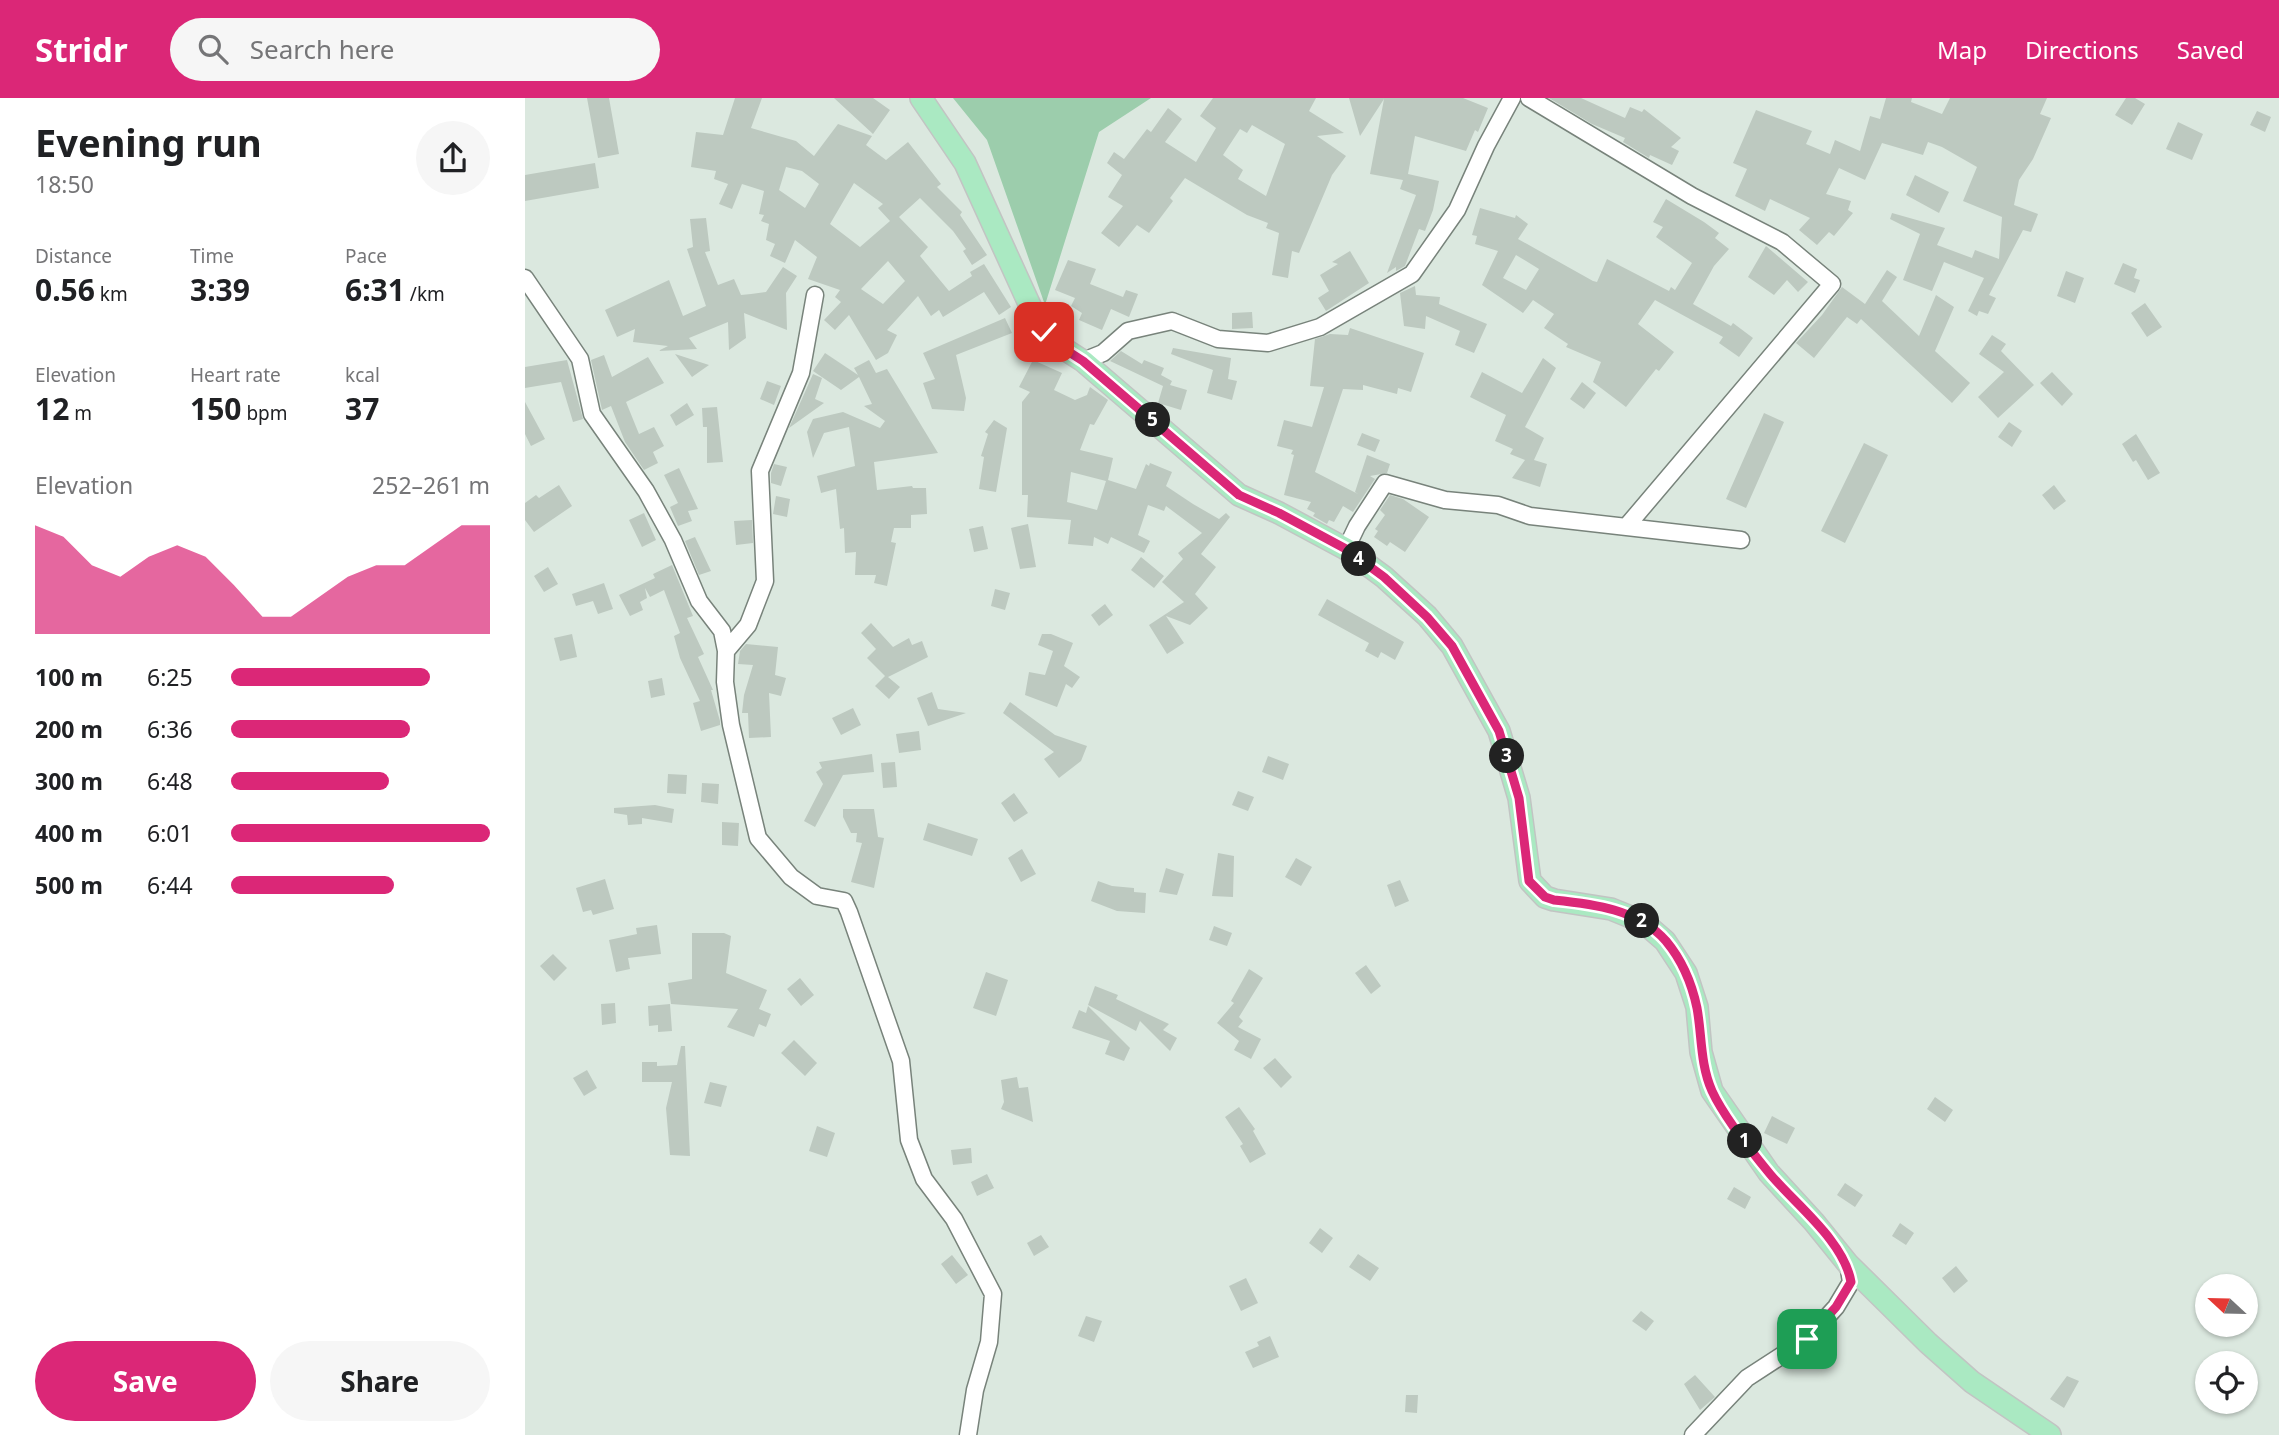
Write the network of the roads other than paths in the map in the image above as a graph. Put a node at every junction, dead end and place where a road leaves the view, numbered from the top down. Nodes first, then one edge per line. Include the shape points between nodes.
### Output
1 (921, 98) edge
2 (1513, 98) edge
3 (1529, 98) edge
4 (525, 278) edge
5 (815, 295) dead end
6 (1083, 361) junction
7 (1626, 527) junction
8 (1741, 540) dead end
9 (1346, 549) junction
10 (726, 651) junction
11 (1848, 1264) junction
12 (968, 1435) edge
13 (1693, 1435) edge
14 (2050, 1435) edge

1 - 6 main road via 965,163 1037,321 1055,343
2 - 6 street via 1457,209 1412,274 1320,327 1268,343 1218,339 1173,321 1128,331 1103,354
3 - 7 street via 1692,196 1782,242 1832,284
4 - 10 street via 580,359 592,414 646,491 699,601 722,631
5 - 10 street via 801,373 760,471 765,581 748,625
6 - 9 main road via 1239,495
7 - 8 street
7 - 9 street via 1530,516 1498,505 1445,500 1385,483
9 - 11 main road via 1384,577 1452,646 1499,731 1519,798 1529,881 1545,897 1611,909 1643,922 1665,941 1686,973 1697,1007 1701,1052 1712,1091 1769,1173
10 - 12 street via 731,726 758,838 790,877 817,896 844,901 901,1061 909,1140 924,1179 954,1219 993,1294 989,1342
11 - 13 street via 1851,1282 1823,1322 1792,1350 1747,1378
11 - 14 main road via 1972,1382

